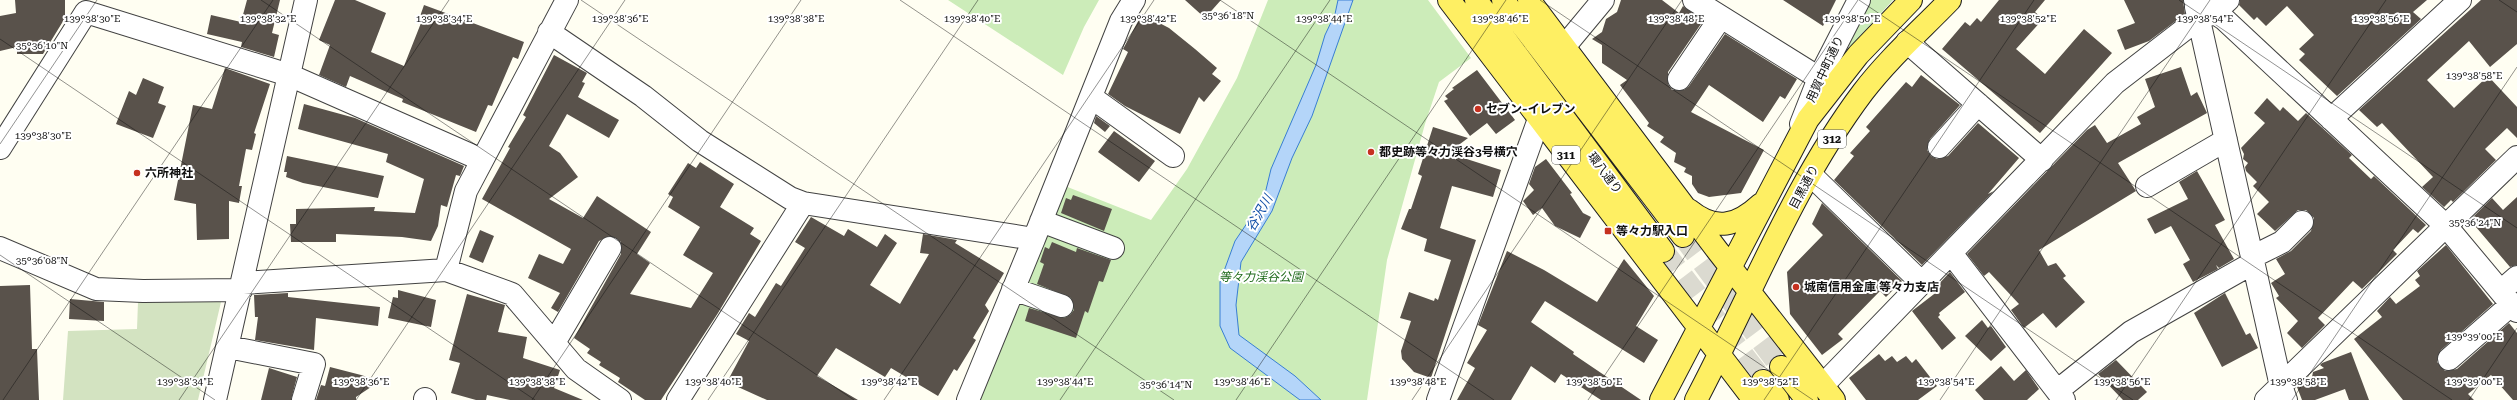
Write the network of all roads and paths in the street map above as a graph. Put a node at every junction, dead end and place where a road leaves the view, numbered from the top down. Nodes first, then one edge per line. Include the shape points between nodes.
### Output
1 (306, 0) edge
2 (567, 0) edge
3 (1134, 0) edge
4 (1476, 0) edge
5 (1503, 0) edge
6 (1529, 0) edge
7 (1603, 0) edge
8 (1694, 0) edge
9 (1859, 0) edge
10 (1911, 0) edge
11 (2460, 0) edge
12 (1950, 2) edge
13 (1452, 4) edge
14 (2206, 6) edge
15 (1721, 17) junction
16 (548, 32) junction
17 (1907, 42) junction
18 (1564, 47) junction
19 (289, 75) junction
20 (1819, 78) junction
21 (1680, 79) dead end
22 (1091, 96) junction
23 (1978, 104) junction
24 (1539, 119) junction
25 (2331, 119) junction
26 (1795, 140) junction
27 (2226, 140) junction
28 (1938, 147) dead end
29 (0, 148) edge
30 (1173, 156) dead end
31 (2517, 157) edge
32 (482, 160) junction
33 (2042, 160) junction
34 (1811, 174) junction
35 (2147, 186) dead end
36 (1766, 198) junction
37 (803, 203) junction
38 (1682, 204) junction
39 (2302, 222) dead end
40 (2446, 226) junction
41 (1037, 230) junction
42 (1683, 236) tunnel mouth
43 (0, 248) edge
44 (610, 248) dead end
45 (1113, 248) dead end
46 (1663, 251) tunnel mouth
47 (1951, 253) junction
48 (2253, 260) junction
49 (1730, 268) junction
50 (446, 270) junction
51 (2517, 277) edge
52 (1922, 282) junction
53 (242, 286) junction
54 (1013, 289) junction
55 (1749, 292) junction
56 (2510, 302) edge
57 (1062, 306) dead end
58 (1699, 329) junction
59 (554, 343) junction
60 (228, 347) junction
61 (1719, 354) junction
62 (2449, 359) dead end
63 (1781, 367) tunnel mouth
64 (1758, 390) edge
65 (1828, 392) edge
66 (2277, 395) edge
67 (2060, 396) edge
68 (215, 400) edge
69 (303, 400) edge
70 (620, 400) edge
71 (678, 400) edge
72 (968, 400) edge
73 (1438, 400) edge
74 (1661, 400) edge
75 (1696, 400) edge
76 (1778, 400) edge
77 (1806, 400) edge

1 - 19 street
2 - 16 street
3 - 22 street via 1121,21
4 - 46 main road, 環八通り / 311
5 - 42 main road, 環八通り
6 - 18 main road
7 - 18 street
8 - 15 street
9 - 20 street, 用賀中町通り
10 - 26 main road, 312 via 1858,55 1821,100
11 - 25 street
12 - 17 main road, 目黒通り / 312
13 - 24 main road, 311
14 - 25 street via 2224,19
14 - 27 street
14 - 33 street via 2115,83
15 - 20 street
15 - 21 street
16 - 32 street
16 - 37 street via 643,96 700,141 790,198
17 - 23 street
17 - 34 main road, 目黒通り / 312 via 1862,93
18 - 38 main road
19 - 29 street via 86,12
19 - 32 street
19 - 53 street
20 - 26 street, 用賀中町通り
22 - 30 street
22 - 41 street
23 - 28 street
23 - 33 street
24 - 58 main road, 311
24 - 73 street
25 - 40 street
26 - 36 main road, 312
27 - 35 street
27 - 48 street
31 - 40 street
32 - 50 street via 466,191
33 - 47 street
34 - 52 street
34 - 55 main road, 目黒通り / 312
36 - 38 main road via 1747,216 1726,225 1703,218
36 - 49 main road, 312
37 - 41 street
37 - 71 street
38 - 49 main road
39 - 48 street via 2282,242
40 - 56 street
40 - 66 street
41 - 45 street
41 - 54 street
43 - 53 street via 96,289 143,292
44 - 59 street
47 - 52 street
47 - 67 street
48 - 66 street
48 - 67 street via 2131,332
49 - 55 main road
49 - 58 main road, 312
50 - 53 street
50 - 59 street via 512,294
51 - 56 street
52 - 65 street
53 - 60 street
54 - 57 street
54 - 72 street
55 - 61 main road, 目黒通り / 312
55 - 65 main road
56 - 62 street
58 - 61 main road, 311
58 - 74 main road, 312
59 - 70 street via 576,369
60 - 68 street
60 - 69 street via 314,364
61 - 64 main road
61 - 75 main road, 目黒通り / 312
63 - 77 main road
64 - 76 main road

